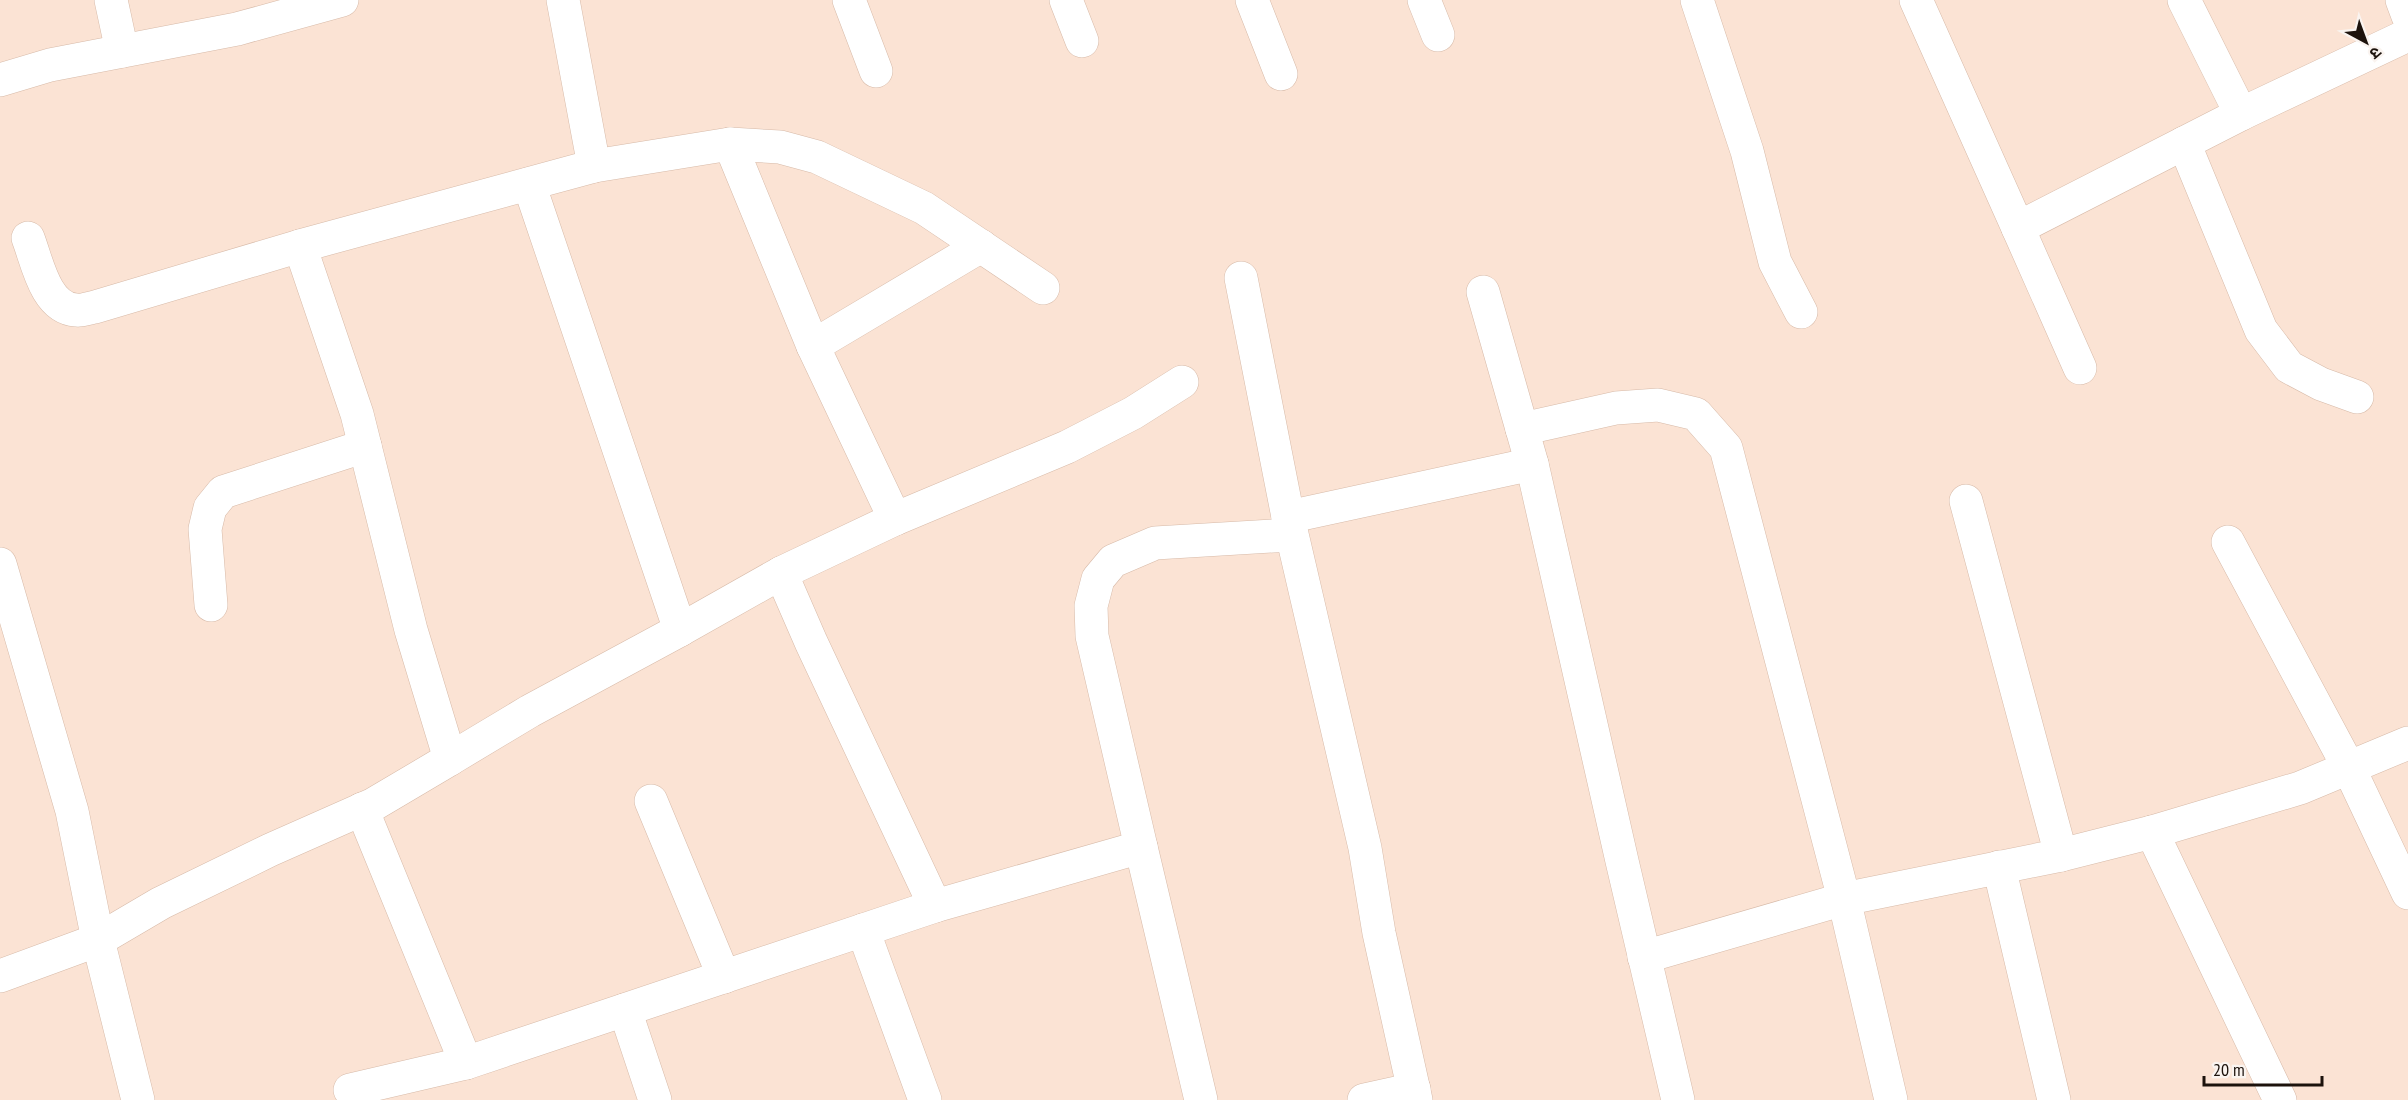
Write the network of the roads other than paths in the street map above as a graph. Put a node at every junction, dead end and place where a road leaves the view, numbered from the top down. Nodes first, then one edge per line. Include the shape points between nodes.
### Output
1 (111, 0) edge
2 (342, 0) edge
3 (563, 0) edge
4 (849, 0) edge
5 (1066, 0) edge
6 (1252, 0) edge
7 (1424, 0) edge
8 (1697, 0) edge
9 (1916, 0) edge
10 (2184, 0) edge
11 (2402, 0) edge
12 (2408, 16) edge
13 (1438, 35) dead end
14 (2408, 35) edge
15 (1082, 41) dead end
16 (122, 51) junction
17 (876, 71) dead end
18 (1281, 74) dead end
19 (0, 80) edge
20 (2241, 114) junction
21 (2184, 143) junction
22 (730, 144) junction
23 (594, 166) junction
24 (529, 184) junction
25 (2018, 228) junction
26 (28, 238) dead end
27 (300, 246) junction
28 (981, 246) junction
29 (1241, 278) dead end
30 (1043, 288) dead end
31 (1483, 292) dead end
32 (1801, 312) dead end
33 (813, 346) junction
34 (2080, 368) dead end
35 (1182, 382) dead end
36 (2357, 397) dead end
37 (1522, 429) junction
38 (365, 446) junction
39 (1532, 464) junction
40 (1966, 501) dead end
41 (895, 519) junction
42 (1289, 526) junction
43 (2228, 542) dead end
44 (0, 564) edge
45 (781, 573) junction
46 (211, 605) dead end
47 (680, 630) junction
48 (2408, 743) edge
49 (450, 759) junction
50 (2349, 768) junction
51 (651, 801) dead end
52 (362, 809) junction
53 (2152, 832) junction
54 (1141, 847) junction
55 (2061, 855) junction
56 (1999, 867) junction
57 (2408, 893) edge
58 (1844, 899) junction
59 (935, 906) junction
60 (863, 930) junction
61 (98, 940) junction
62 (1644, 957) junction
63 (0, 976) edge
64 (724, 977) junction
65 (625, 1010) junction
66 (466, 1062) junction
67 (350, 1090) dead end
68 (1415, 1095) edge
69 (138, 1100) edge
70 (655, 1100) edge
71 (925, 1100) edge
72 (1201, 1100) edge
73 (1364, 1100) edge
74 (1678, 1100) edge
75 (1891, 1100) edge
76 (2054, 1100) edge
77 (2280, 1100) edge

1 - 16 street
2 - 16 street via 237,29
3 - 23 street
4 - 17 street
5 - 15 street
6 - 18 street
7 - 13 street
8 - 32 street via 1747,151 1774,262
9 - 25 street
10 - 20 street
11 - 12 street
14 - 20 street
16 - 19 street via 50,65
20 - 21 street
21 - 25 street
21 - 36 street via 2261,330 2289,367
22 - 23 street
22 - 28 street via 780,147 817,157 924,208
22 - 33 street
23 - 24 street
24 - 27 street
24 - 47 street
25 - 34 street
26 - 27 street via 49,293 64,307 77,310
27 - 38 street
28 - 30 street
28 - 33 street
29 - 42 street
31 - 37 street
33 - 41 street
35 - 41 street via 1067,447
37 - 39 street
37 - 58 street via 1616,408 1658,405 1696,414 1726,448
38 - 46 street via 223,492 210,508 205,529
38 - 49 street via 411,630
39 - 42 street
39 - 62 street
40 - 55 street
41 - 45 street
42 - 54 street via 1155,543 1113,561 1098,579 1091,606 1092,636
42 - 68 street via 1365,848 1379,933
43 - 50 street
44 - 61 street via 72,811
45 - 47 street
45 - 59 street
47 - 49 street
48 - 50 street
49 - 52 street
50 - 53 street via 2300,788
50 - 57 street
51 - 64 street
52 - 61 street via 171,898
52 - 66 street
53 - 55 street
53 - 77 street
54 - 59 street
54 - 72 street
55 - 56 street
56 - 58 street
56 - 76 street
58 - 62 street
58 - 75 street
59 - 60 street
60 - 64 street
60 - 71 street
61 - 63 street
61 - 69 street
62 - 74 street
64 - 65 street
65 - 66 street
65 - 70 street
66 - 67 street
68 - 73 street

